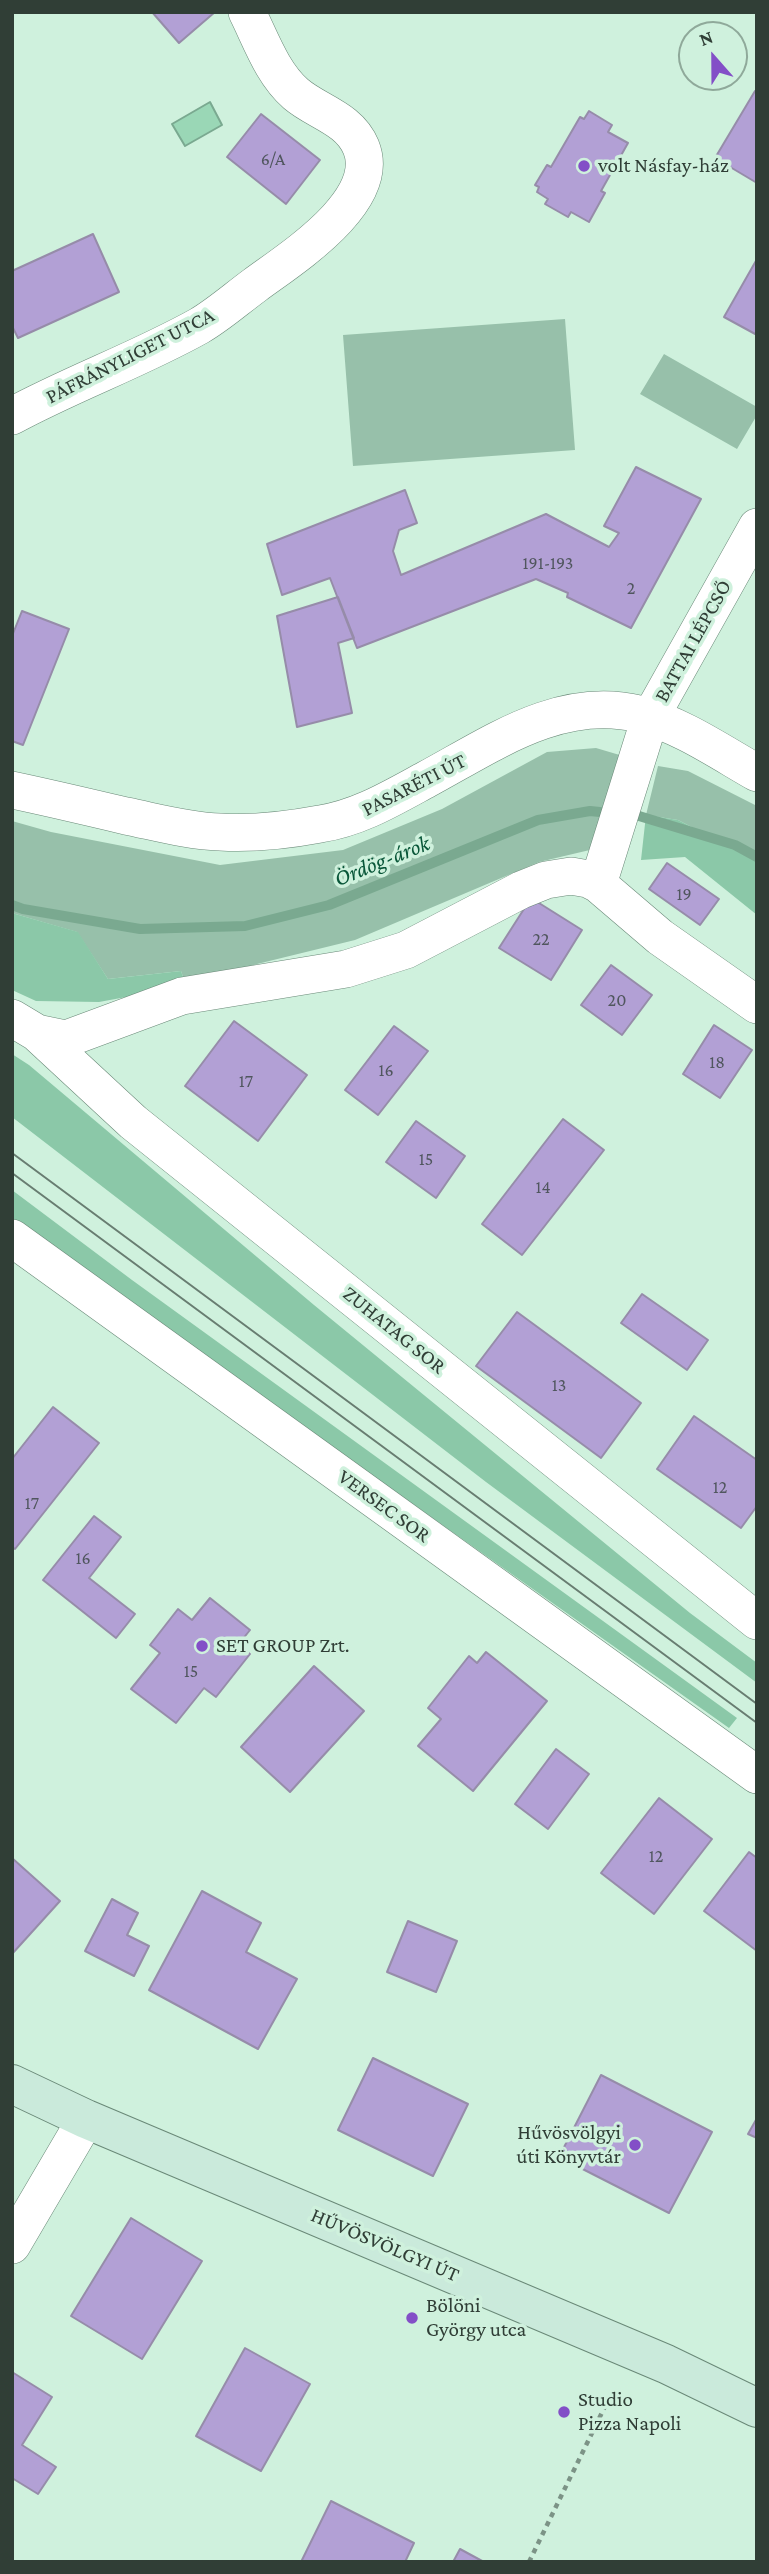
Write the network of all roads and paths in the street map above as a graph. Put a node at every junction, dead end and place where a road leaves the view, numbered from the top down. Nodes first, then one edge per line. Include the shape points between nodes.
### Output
1 (247, 12) edge
2 (12, 416) edge
3 (757, 527) edge
4 (650, 718) junction
5 (757, 773) edge
6 (12, 790) edge
7 (598, 884) junction
8 (757, 1005) edge
9 (24, 1026) edge
10 (12, 1238) edge
11 (757, 1621) edge
12 (757, 1775) edge
13 (12, 2084) edge
14 (86, 2119) junction
15 (12, 2245) edge
16 (612, 2392) dead end
17 (757, 2408) edge
18 (529, 2562) edge

1 - 2 street, PÁFRÁNYLIGET UTCA via 274,68 296,94 337,119 361,147 362,181 352,200 317,239 201,325
3 - 4 street, BATTAI LÉPCSŐ
4 - 5 street, PASARÉTI ÚT
4 - 6 street, PASARÉTI ÚT via 590,710 542,719 366,812 296,828 219,832
4 - 7 street, BATTAI LÉPCSŐ
7 - 8 street via 660,937
7 - 9 street, ZUHATAG SOR via 571,876 546,880 406,950 346,969 182,996 66,1039
9 - 11 street, ZUHATAG SOR via 133,1122
10 - 12 street, VERSEC SOR
13 - 14 main road, HŰVÖSVÖLGYI ÚT
14 - 15 street
14 - 17 main road, HŰVÖSVÖLGYI ÚT via 666,2364
16 - 18 path

